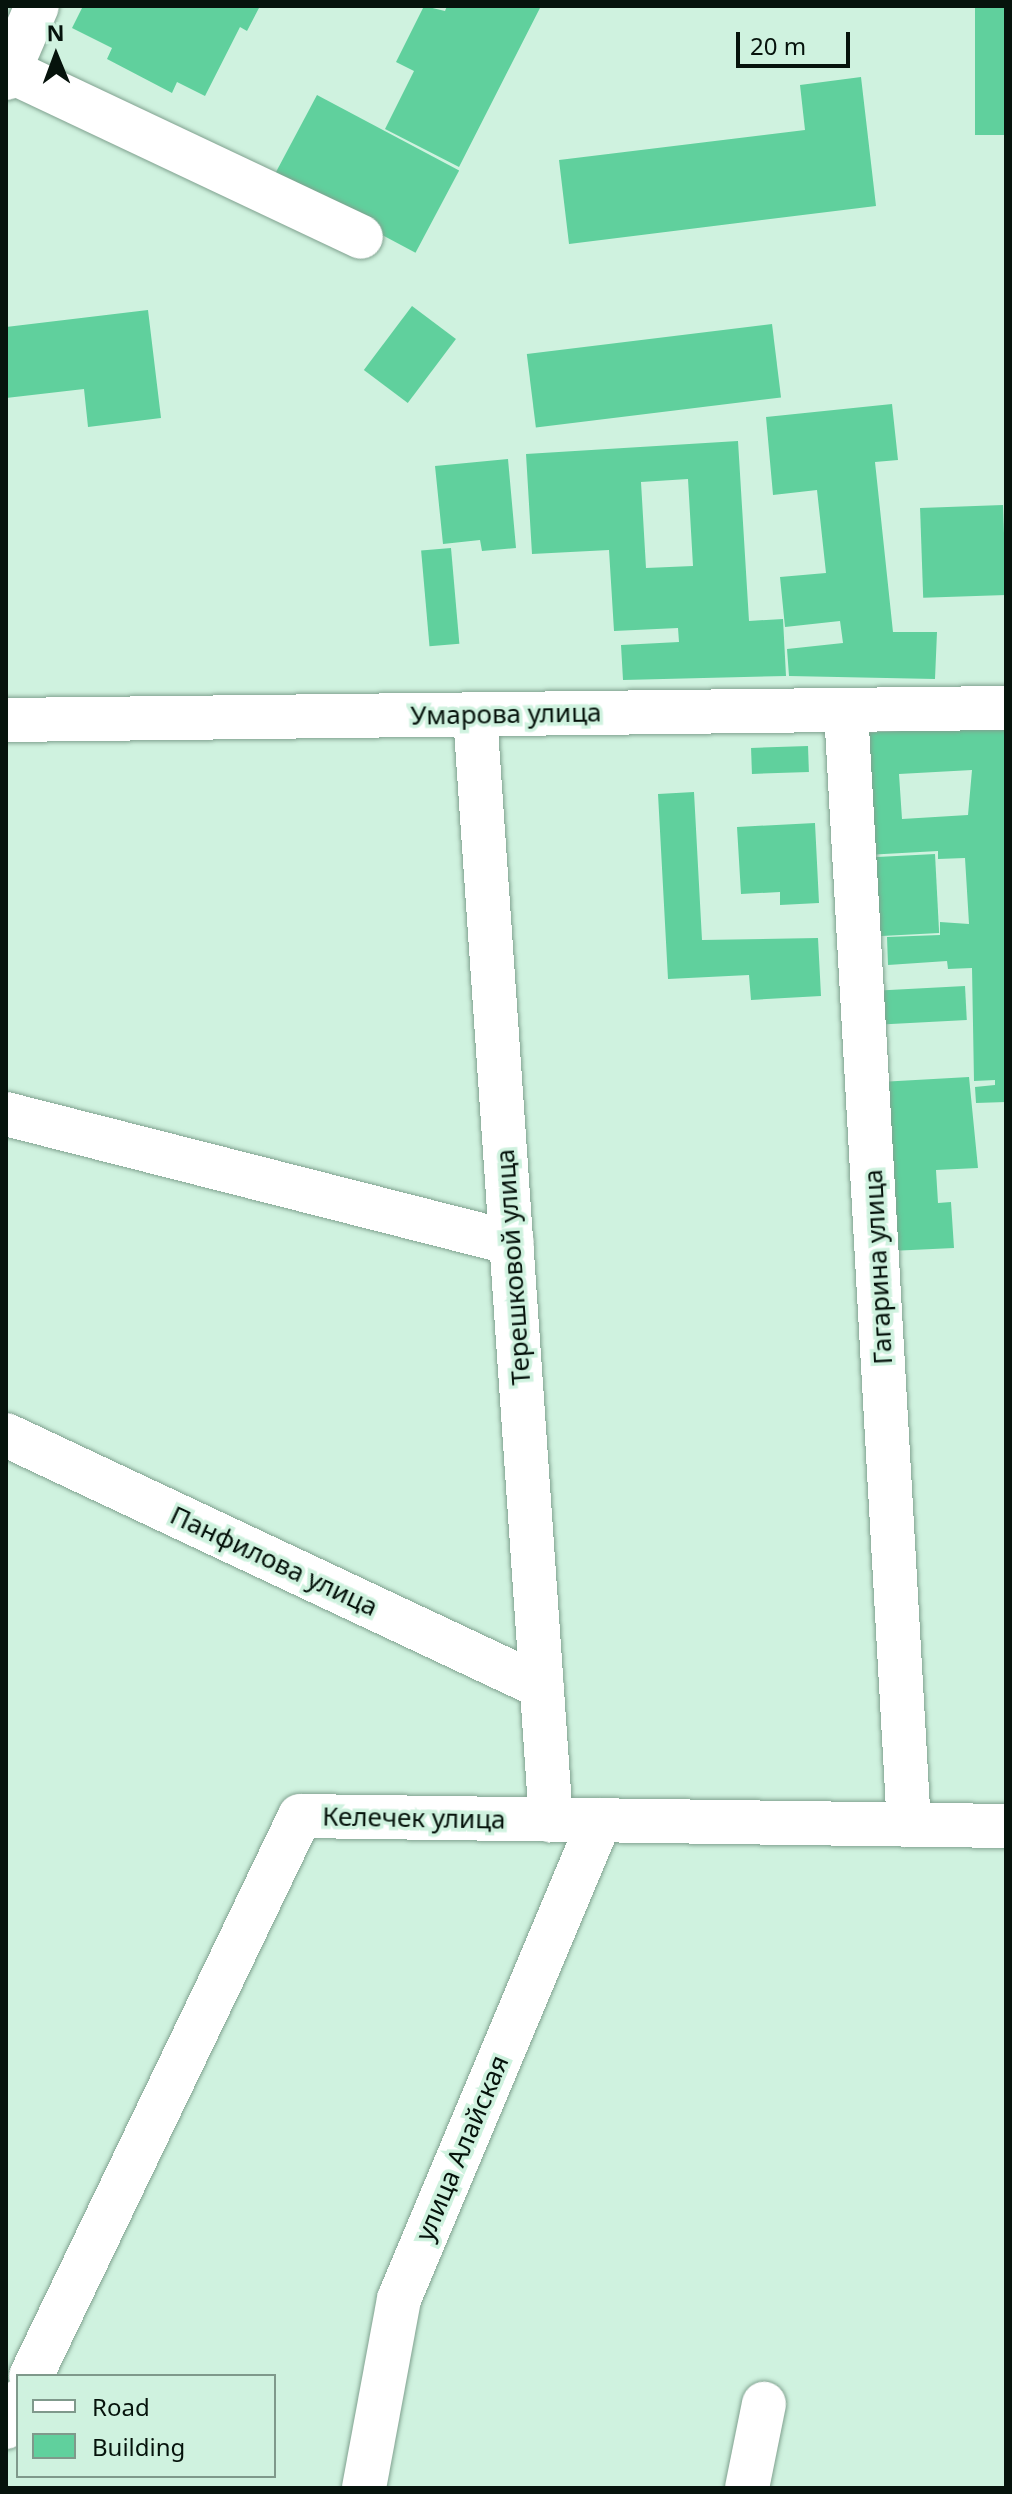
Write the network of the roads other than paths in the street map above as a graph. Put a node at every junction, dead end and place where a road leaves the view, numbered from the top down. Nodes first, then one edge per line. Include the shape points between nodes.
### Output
1 (37, 6) edge
2 (8, 74) edge
3 (361, 237) dead end
4 (1006, 708) edge
5 (846, 710) junction
6 (475, 715) junction
7 (6, 720) edge
8 (6, 1114) edge
9 (512, 1243) junction
10 (6, 1435) edge
11 (542, 1687) junction
12 (551, 1820) junction
13 (600, 1820) junction
14 (909, 1825) junction
15 (1006, 1826) edge
16 (32, 2374) edge
17 (764, 2404) dead end
18 (16, 2406) edge
19 (6, 2427) edge
20 (364, 2488) edge
21 (747, 2488) edge

1 - 2 street
2 - 3 street
4 - 5 street, Умарова улица
5 - 6 street, Умарова улица
5 - 14 street, Гагарина улица
6 - 7 street, Умарова улица
6 - 9 street, Терешковой улица
8 - 9 street
9 - 11 street, Терешковой улица
10 - 11 street, Панфилова улица
11 - 12 street, Терешковой улица
12 - 13 street, Келечек улица
12 - 16 street, Келечек улица via 300,1816
13 - 14 street, Келечек улица
13 - 20 street, улица Алайская via 399,2299
14 - 15 street, Келечек улица
17 - 21 street
18 - 19 street

